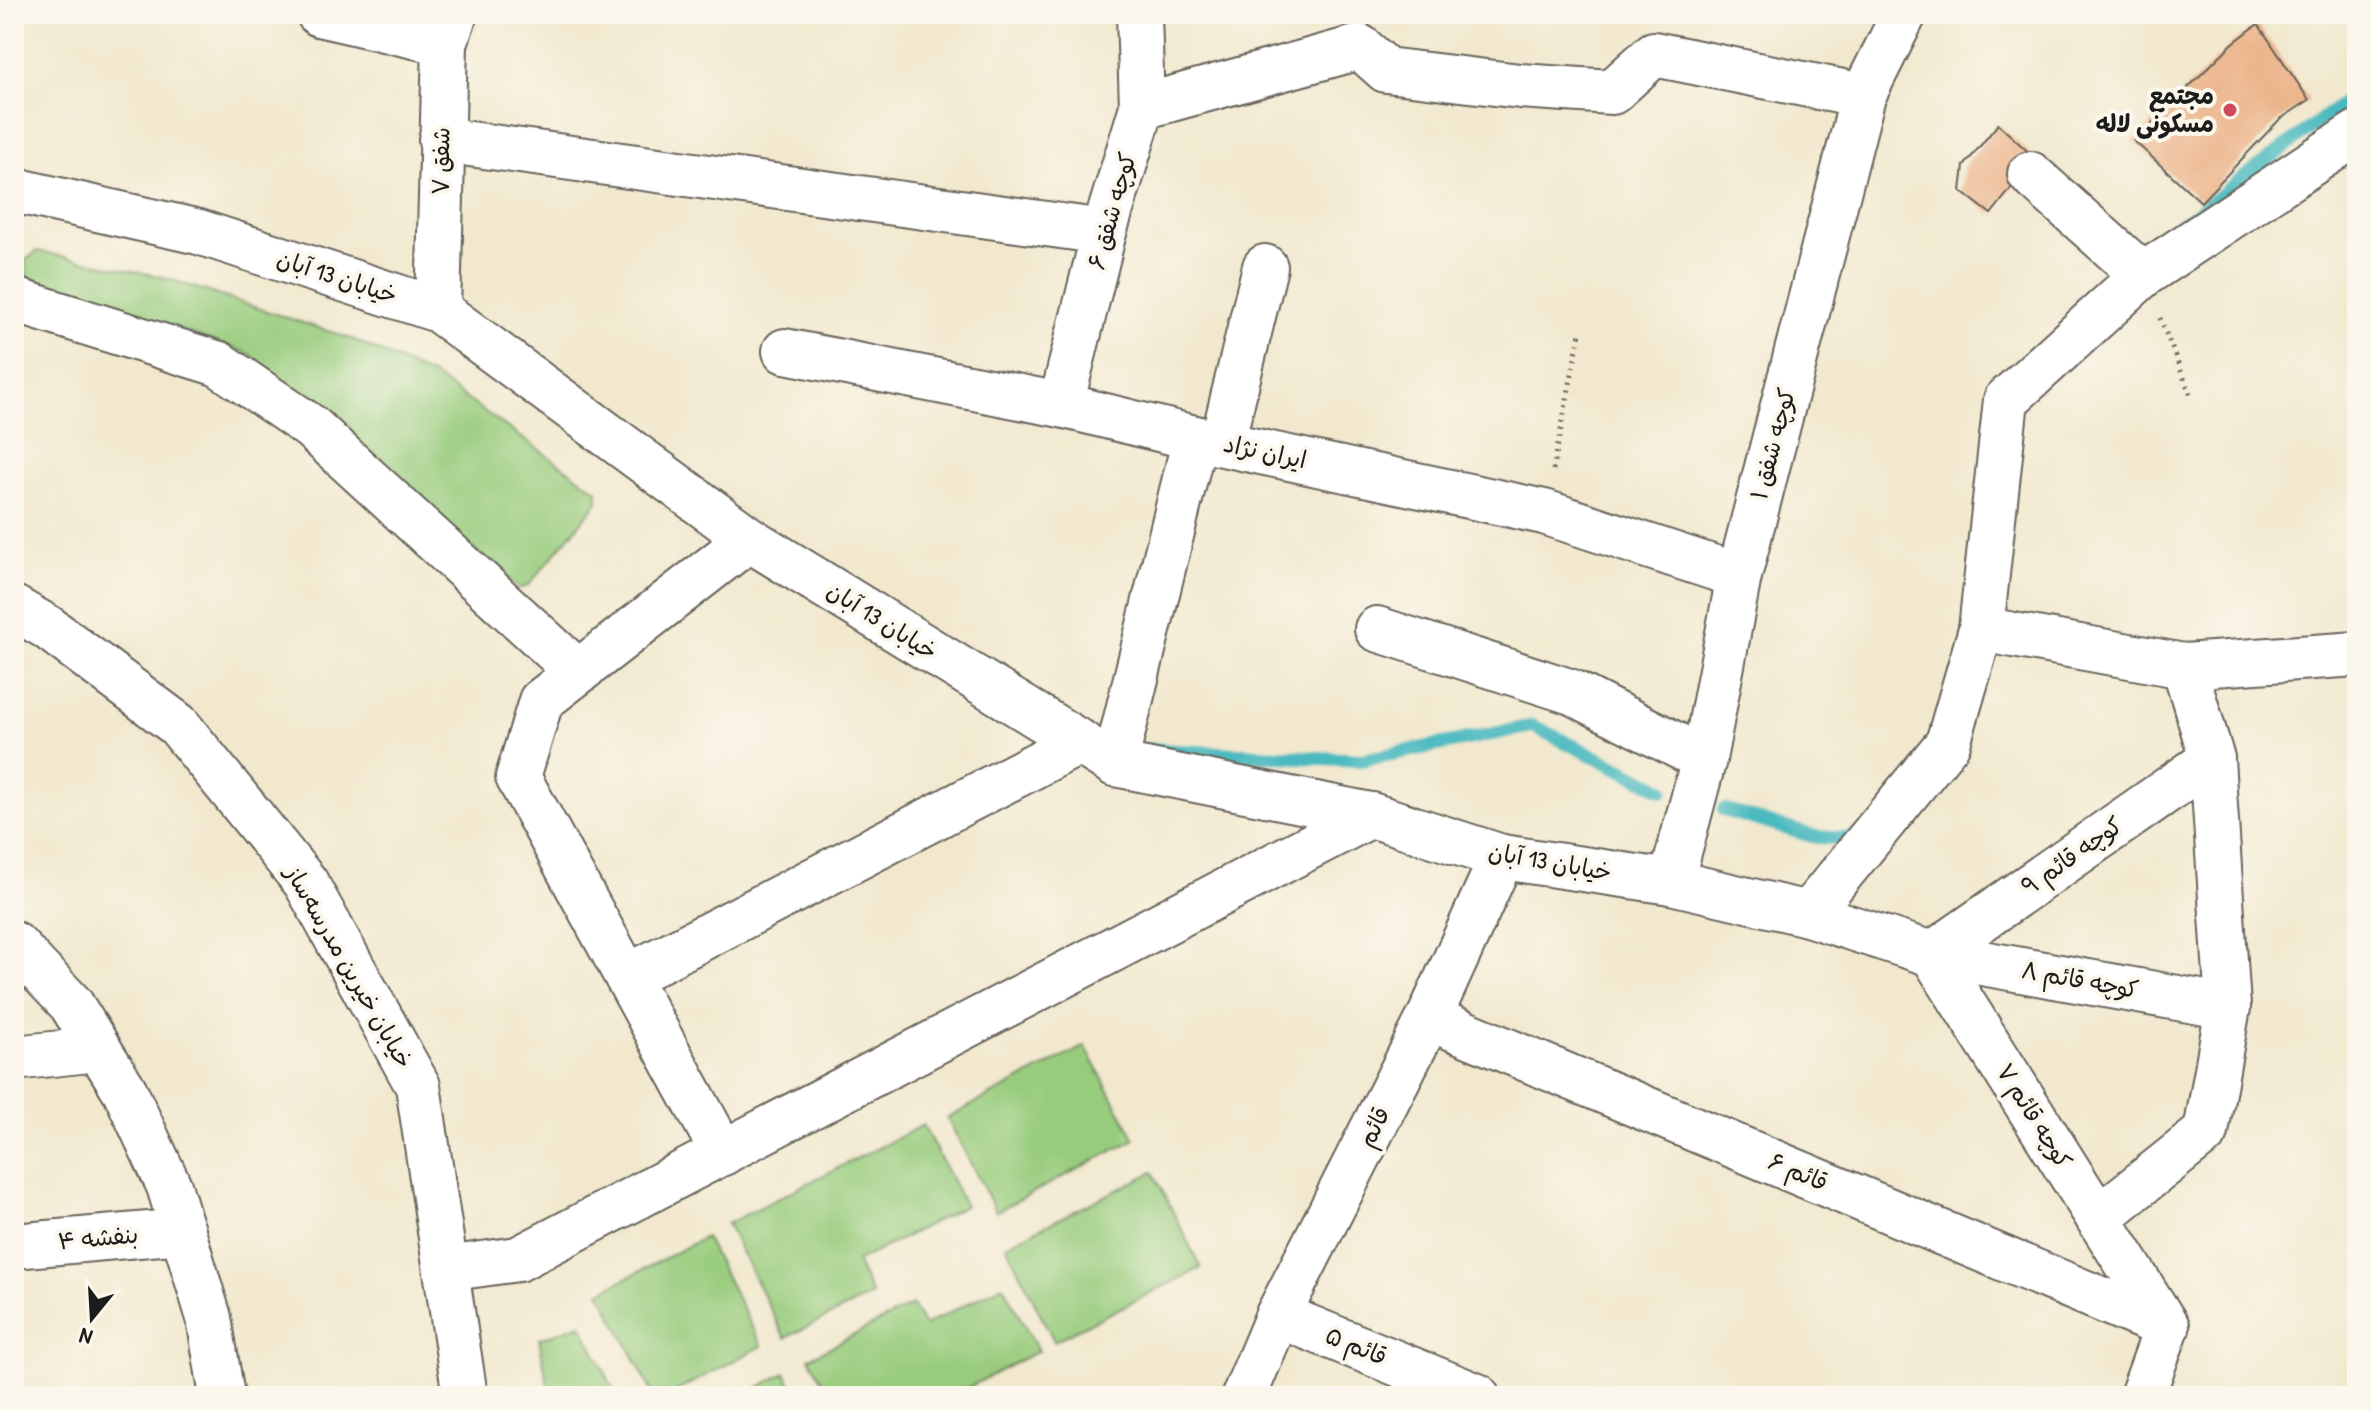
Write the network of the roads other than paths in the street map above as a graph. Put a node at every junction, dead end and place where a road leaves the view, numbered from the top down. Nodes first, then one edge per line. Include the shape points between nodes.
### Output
1 (319, 14) edge
2 (1139, 14) edge
3 (1904, 14) edge
4 (450, 28) edge
5 (1361, 30) edge
6 (1863, 96) junction
7 (1142, 107) junction
8 (441, 140) junction
9 (2355, 149) edge
10 (2030, 174) dead end
11 (14, 190) edge
12 (1104, 232) junction
13 (1265, 267) dead end
14 (2143, 275) junction
15 (14, 300) edge
16 (438, 310) junction
17 (785, 351) dead end
18 (1061, 405) junction
19 (1208, 440) junction
20 (749, 539) junction
21 (1739, 576) junction
22 (14, 608) edge
23 (1377, 629) dead end
24 (1981, 629) junction
25 (2357, 654) edge
26 (2184, 666) junction
27 (578, 672) junction
28 (1098, 753) junction
29 (1704, 759) junction
30 (2212, 759) junction
31 (1371, 815) junction
32 (1502, 857) junction
33 (1671, 882) junction
34 (1808, 914) junction
35 (14, 944) edge
36 (1932, 954) junction
37 (627, 977) junction
38 (2228, 1007) junction
39 (1429, 1018) junction
40 (99, 1049) junction
41 (14, 1058) edge
42 (723, 1153) junction
43 (2098, 1218) junction
44 (183, 1231) junction
45 (14, 1246) edge
46 (446, 1269) junction
47 (1278, 1315) junction
48 (2167, 1327) junction
49 (222, 1396) edge
50 (465, 1396) edge
51 (1244, 1396) edge
52 (1477, 1396) edge
53 (2142, 1396) edge

1 - 4 street
2 - 7 street, کوچه شفق ۶
3 - 6 street, کوچه شفق ۱
4 - 8 street, شفق ۷
5 - 6 street via 1386,70 1612,92 1654,54
5 - 7 street
6 - 21 street, کوچه شفق ۱
7 - 12 street, کوچه شفق ۶
8 - 12 street
8 - 16 street, شفق ۷
9 - 14 street
10 - 14 street
11 - 16 street, خیابان 13 آبان via 199,232
12 - 18 street, کوچه شفق ۶
13 - 19 street
14 - 24 street via 2006,400
15 - 27 street via 219,364 311,427
16 - 20 street, خیابان 13 آبان
17 - 18 street, ایران نژاد
18 - 19 street, ایران نژاد
19 - 21 street, ایران نژاد via 1544,512
19 - 28 street
20 - 27 street
20 - 28 street, خیابان 13 آبان
21 - 29 street, کوچه شفق ۱
22 - 46 street, خیابان خیرین مدرسه‌ساز via 178,725 306,883 418,1086
23 - 29 street via 1572,692
24 - 26 street
24 - 34 street via 1948,743
25 - 26 street
26 - 30 street
27 - 37 street via 541,701 518,777
28 - 31 street, خیابان 13 آبان
28 - 37 street
29 - 33 street, کوچه شفق ۱
30 - 36 street, کوچه قائم ۹
30 - 38 street
31 - 32 street, خیابان 13 آبان
31 - 42 street
32 - 33 street, خیابان 13 آبان
32 - 39 street, قائم
33 - 34 street, خیابان 13 آبان
34 - 36 street
35 - 40 street via 71,1004
36 - 38 street, کوچه قائم ۸
36 - 43 street, کوچه قائم ۷
37 - 42 street
38 - 43 street via 2206,1132
39 - 47 street, قائم
39 - 48 street, قائم ۶
40 - 41 street
40 - 44 street via 125,1091 169,1186
42 - 46 street via 518,1259
43 - 48 street, کوچه قائم ۷
44 - 45 street, بنفشه ۴
44 - 49 street via 209,1318
46 - 50 street, خیابان خیرین مدرسه‌ساز
47 - 51 street, قائم
47 - 52 street, قائم ۵
48 - 53 street

